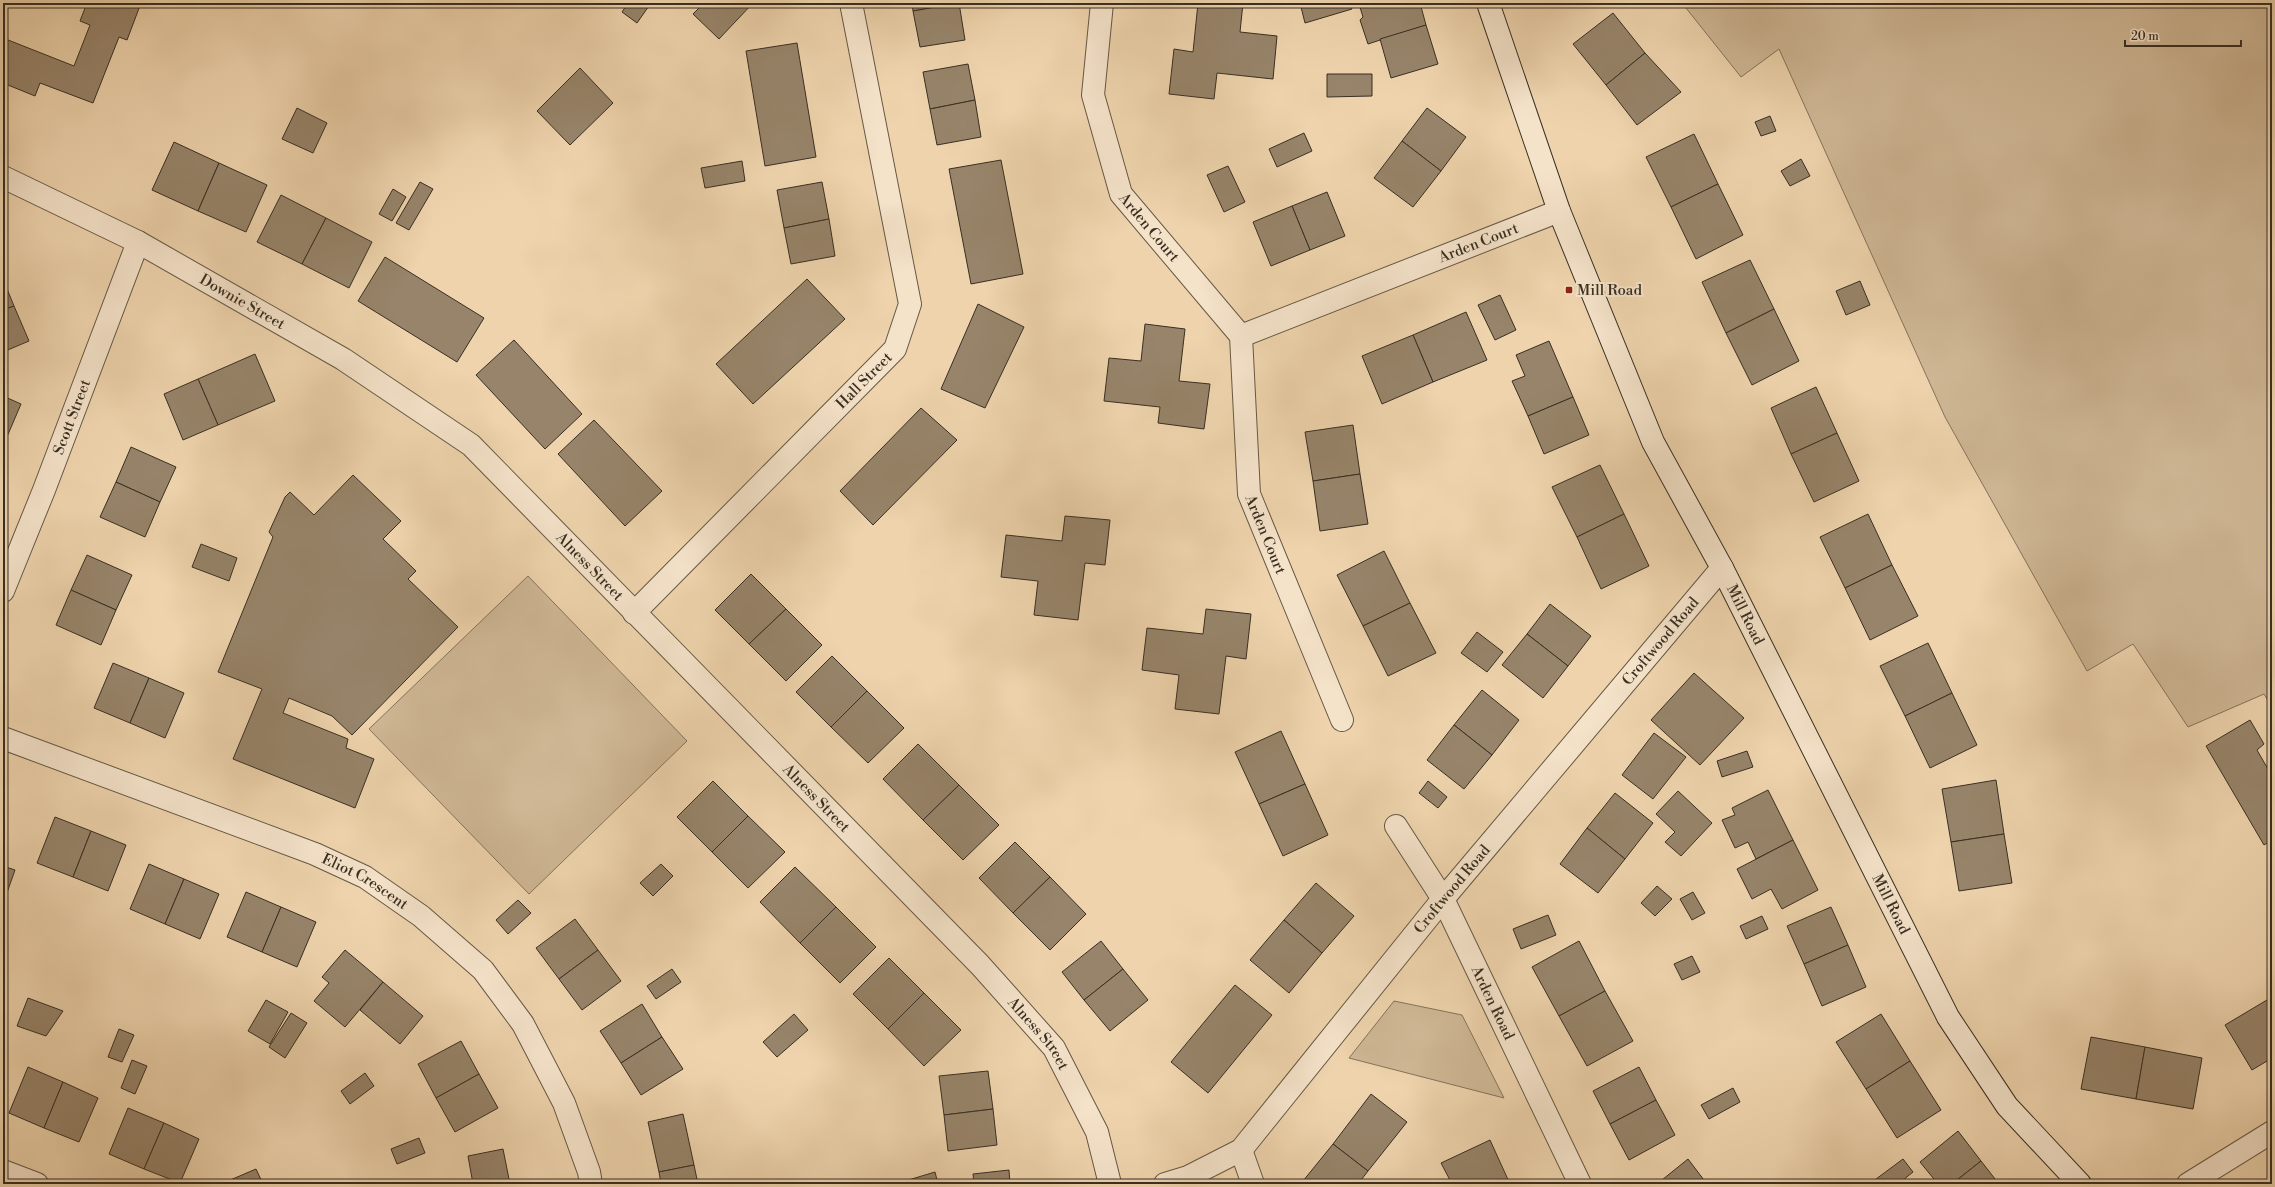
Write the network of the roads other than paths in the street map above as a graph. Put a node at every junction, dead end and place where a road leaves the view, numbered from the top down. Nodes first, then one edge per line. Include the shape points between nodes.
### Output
1 (851, 3) edge
2 (1102, 3) edge
3 (1488, 3) edge
4 (3, 177) edge
5 (1559, 211) junction
6 (138, 242) junction
7 (1241, 336) junction
8 (471, 446) joint
9 (1722, 568) junction
10 (3, 591) edge
11 (634, 613) junction
12 (1342, 720) dead end
13 (3, 738) edge
14 (1396, 826) dead end
15 (1443, 899) junction
16 (2272, 1132) edge
17 (1241, 1150) junction
18 (3, 1171) edge
19 (37, 1184) edge
20 (591, 1184) edge
21 (1110, 1184) edge
22 (1165, 1184) edge
23 (1253, 1184) edge
24 (1580, 1184) edge
25 (2080, 1184) edge
26 (2188, 1184) edge

1 - 11 street, Hall Street via 910,304 895,349
2 - 7 street, Arden Court via 1093,96 1121,194
3 - 5 street, Mill Road
4 - 6 street, Downie Street
5 - 7 street, Arden Court
5 - 9 street, Mill Road via 1653,442
6 - 8 street, Downie Street via 344,359
6 - 10 street, Scott Street
7 - 12 street, Arden Court via 1249,494
8 - 11 street, Alness Street
9 - 15 street, Croftwood Road
9 - 25 street, Mill Road via 1948,1017 2007,1106
11 - 21 street, Alness Street via 980,965 1054,1048 1097,1132
13 - 20 street, Eliot Crescent via 315,854 364,876 422,916 483,970 523,1024 564,1103
14 - 15 street, Arden Road
15 - 17 street, Croftwood Road
15 - 24 street, Arden Road
16 - 26 street
17 - 22 street, Croftwood Road via 1188,1177
17 - 23 street
18 - 19 street

